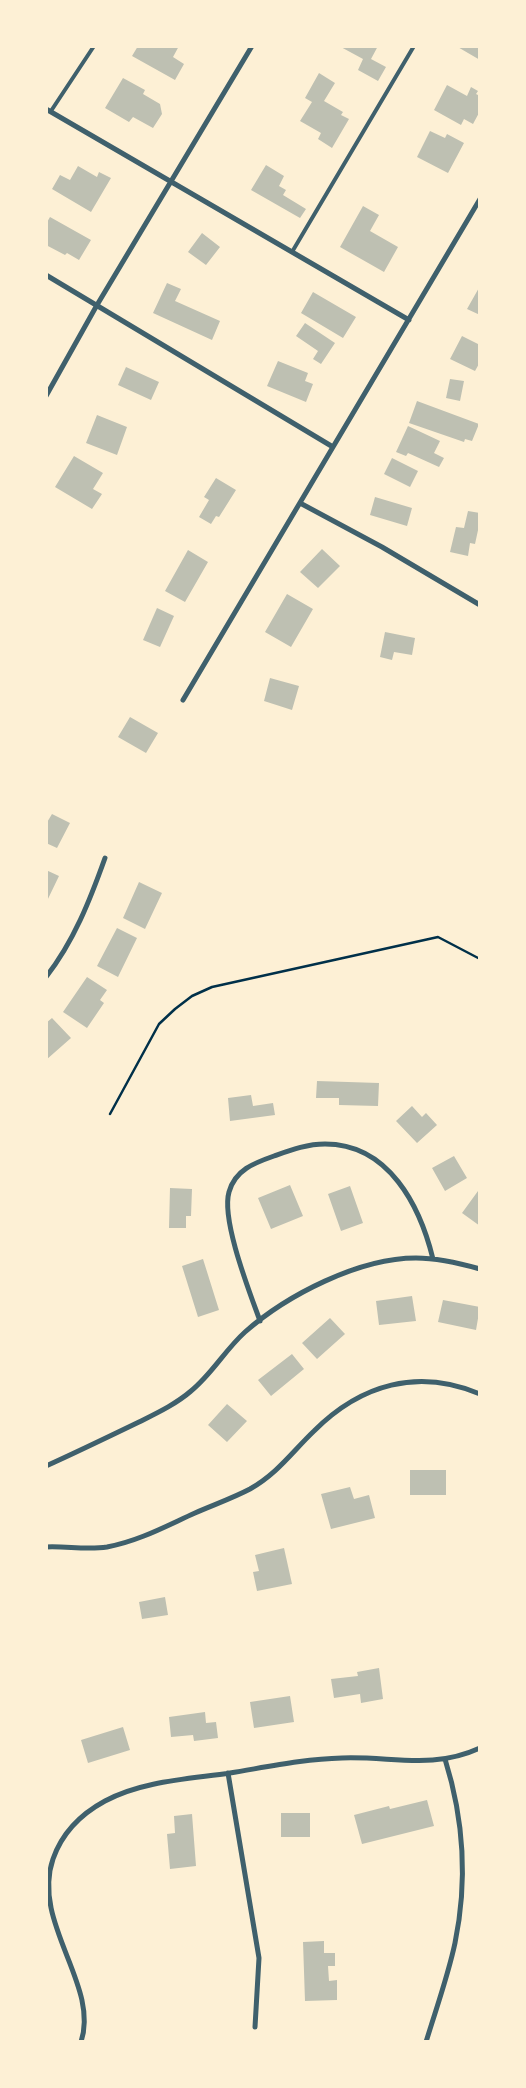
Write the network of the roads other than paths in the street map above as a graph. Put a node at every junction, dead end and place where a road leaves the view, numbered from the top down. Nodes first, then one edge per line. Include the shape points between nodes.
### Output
1 (94, 46) edge
2 (252, 46) edge
3 (414, 46) edge
4 (48, 110) edge
5 (171, 181) junction
6 (480, 199) edge
7 (292, 252) junction
8 (46, 275) edge
9 (97, 305) junction
10 (409, 320) junction
11 (46, 396) edge
12 (333, 447) junction
13 (300, 503) junction
14 (480, 604) edge
15 (183, 700) dead end
16 (105, 858) dead end
17 (46, 977) edge
18 (433, 1259) junction
19 (480, 1269) edge
20 (260, 1321) junction
21 (480, 1394) edge
22 (46, 1466) edge
23 (46, 1547) edge
24 (480, 1748) edge
25 (445, 1760) junction
26 (228, 1773) junction
27 (255, 2027) dead end
28 (81, 2042) edge
29 (426, 2042) edge

1 - 4 lane
2 - 5 street
3 - 7 lane
4 - 5 street
5 - 7 street
5 - 9 street
6 - 10 street
7 - 10 street
8 - 9 street
9 - 11 street
9 - 12 street
10 - 12 street
12 - 13 street
13 - 14 street
13 - 15 street
16 - 17 street via 74,935
18 - 19 street
18 - 20 street via 383,1261 347,1273 280,1306
18 - 20 street via 419,1215 407,1193 381,1162 366,1153 326,1144 304,1146 254,1163 239,1173 228,1203 241,1267
20 - 22 street via 244,1333 191,1392 170,1406
21 - 23 street via 429,1380 391,1385 368,1393 331,1415 288,1461 249,1489 130,1542 104,1547
24 - 25 street
25 - 26 street via 404,1762 342,1758
25 - 29 street via 461,1823 460,1911
26 - 27 street via 259,1958
26 - 28 street via 125,1792 82,1816 59,1844 49,1878 50,1900 54,1922 82,2003

